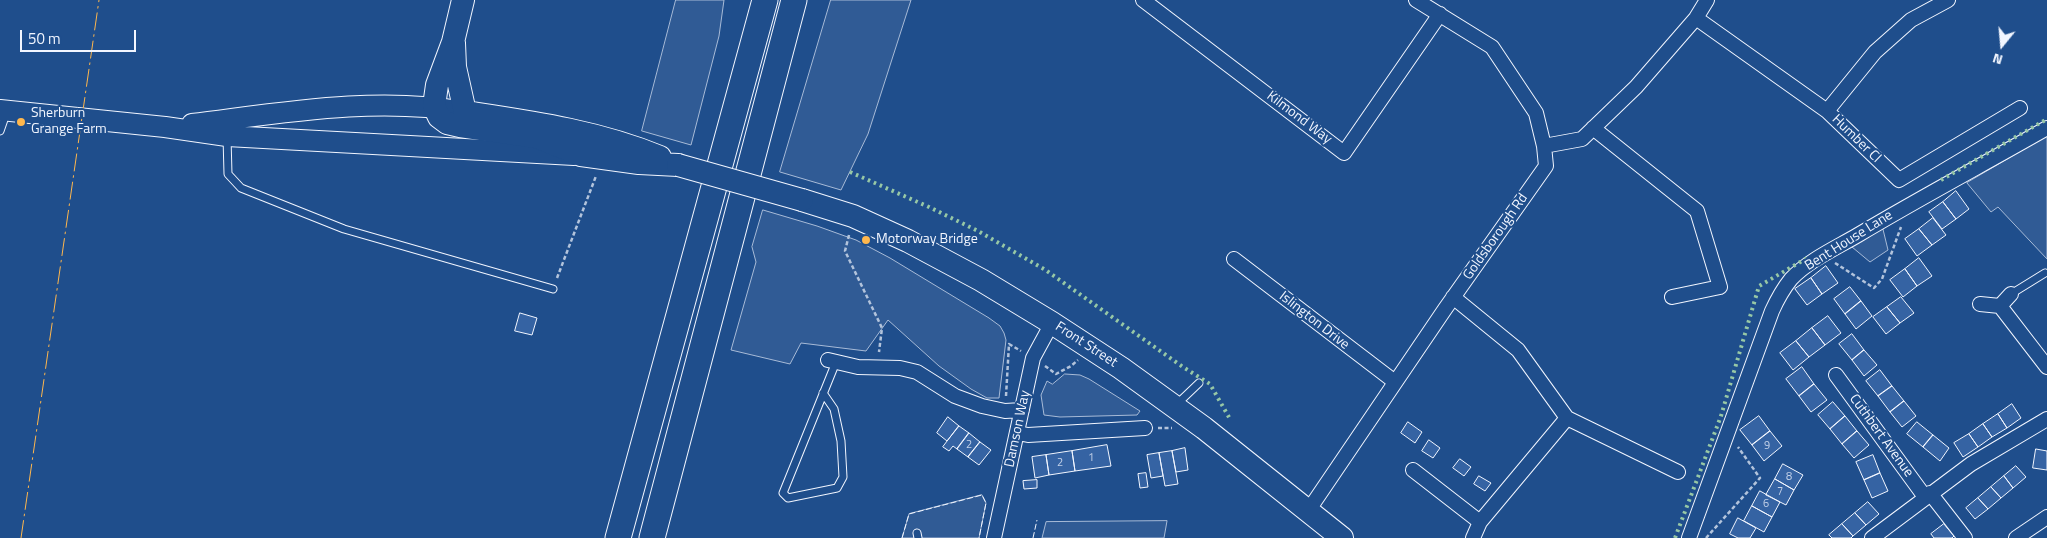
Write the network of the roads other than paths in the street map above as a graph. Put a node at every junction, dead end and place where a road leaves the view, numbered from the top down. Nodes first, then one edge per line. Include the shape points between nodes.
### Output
1 (463, 0) edge
2 (765, 0) edge
3 (794, 0) edge
4 (1143, 0) edge
5 (1416, 0) edge
6 (1707, 0) edge
7 (1948, 0) edge
8 (1440, 14) junction
9 (1696, 18) junction
10 (454, 42) junction
11 (434, 106) junction
12 (2020, 108) dead end
13 (4, 110) edge
14 (1827, 111) junction
15 (463, 119) junction
16 (228, 128) junction
17 (1593, 128) junction
18 (2047, 128) edge
19 (0, 131) edge
20 (433, 146) junction
21 (1544, 146) junction
22 (592, 157) junction
23 (678, 165) junction
24 (1234, 258) dead end
25 (2045, 273) dead end
26 (553, 289) road end
27 (2011, 294) joint
28 (1453, 297) junction
29 (1672, 297) dead end
30 (1980, 304) dead end
31 (2000, 306) junction
32 (1052, 323) junction
33 (832, 361) joint
34 (2047, 367) edge
35 (1836, 375) dead end
36 (1395, 382) junction
37 (1199, 383) dead end
38 (823, 393) junction
39 (1174, 407) junction
40 (1022, 410) junction
41 (1567, 418) junction
42 (2047, 419) edge
43 (1145, 428) dead end
44 (1018, 433) junction
45 (1413, 470) dead end
46 (1678, 472) dead end
47 (1928, 495) junction
48 (1308, 511) junction
49 (2047, 517) edge
50 (1480, 522) junction
51 (618, 538) edge
52 (652, 538) edge
53 (994, 538) edge
54 (1342, 538) edge
55 (1473, 538) edge
56 (1689, 538) edge
57 (1872, 538) edge
58 (1965, 538) edge
59 (2016, 538) edge

1 - 10 main road
2 - 51 highway
3 - 52 highway
4 - 8 street, Kilmond Way via 1344,153
5 - 8 street, Goldsborough Rd
6 - 9 street
7 - 14 street via 1911,20 1875,52
8 - 21 street, Goldsborough Rd via 1492,47 1536,113
9 - 14 street, Humber Cl
9 - 17 street via 1636,87
10 - 11 main road via 437,84
10 - 15 main road
11 - 15 main road via 439,117 447,123
11 - 16 main road via 334,107
12 - 14 street, Humber Cl via 1899,180
13 - 16 main road via 165,127
13 - 19 lane
15 - 20 main road via 452,138
15 - 22 main road via 536,136
15 - 23 main road via 545,124 628,144
16 - 20 main road
16 - 26 lane via 228,174 241,188 344,228
17 - 21 street via 1582,139
17 - 29 street via 1697,211 1720,287
18 - 56 street, Bent House Lane via 1908,205 1792,278 1780,293 1760,340
20 - 22 main road
21 - 28 street, Goldsborough Rd via 1546,166
22 - 23 main road
23 - 32 main road, Front Street, bridge via 853,216 908,240
24 - 36 street, Islington Drive
25 - 27 lane
27 - 31 street
28 - 36 street, Goldsborough Rd
28 - 41 street via 1518,350
30 - 31 street
31 - 34 street
32 - 39 main road, Front Street
32 - 40 street, Damson Way via 1034,358
33 - 38 lane
33 - 40 street via 858,367 878,366 917,372 955,396 982,406 1005,411
35 - 47 street, Cuthbert Avenue
36 - 48 street, Goldsborough Rd
37 - 39 lane
38 - 38 lane via 783,493 788,498 837,488 843,477 842,441 834,410
39 - 48 main road, Front Street
40 - 44 street, Damson Way
41 - 46 street
41 - 50 street
42 - 47 street via 1971,464
43 - 44 street
44 - 53 street, Damson Way
45 - 50 street
47 - 57 street
47 - 58 street, Cuthbert Avenue
48 - 54 main road, Front Street
49 - 59 street
50 - 55 street

